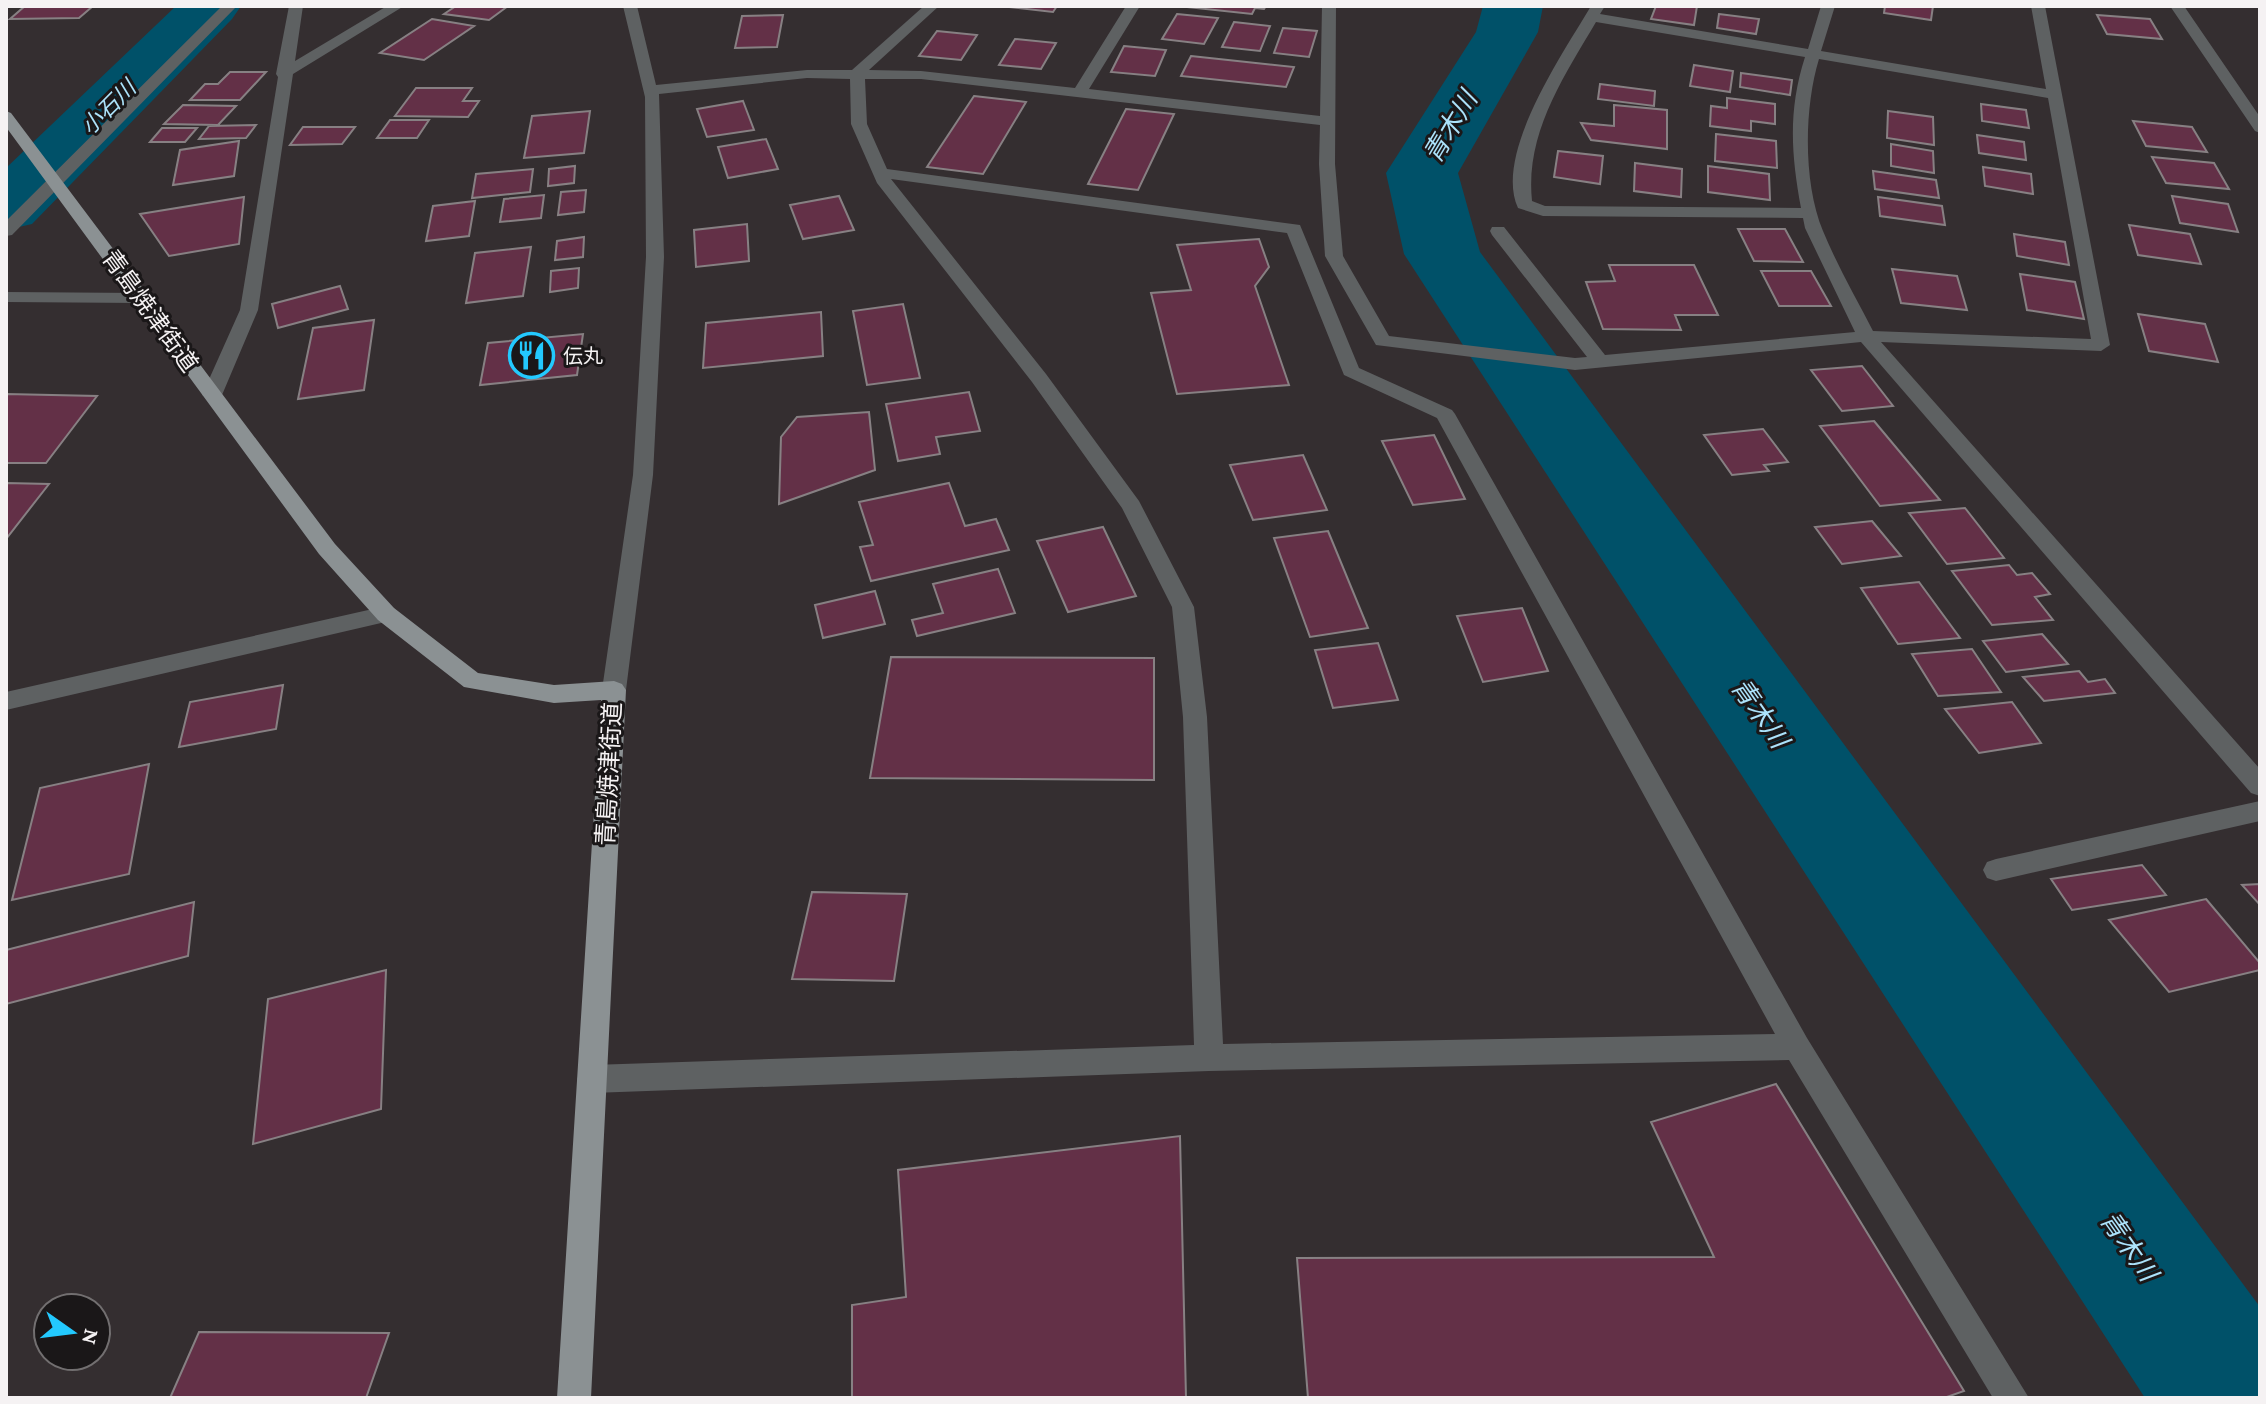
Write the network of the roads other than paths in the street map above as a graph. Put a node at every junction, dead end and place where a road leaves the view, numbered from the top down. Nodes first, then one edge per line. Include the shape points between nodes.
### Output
1 (230, 6) edge
2 (296, 6) edge
3 (397, 6) edge
4 (630, 6) edge
5 (932, 6) edge
6 (1133, 6) edge
7 (1329, 6) edge
8 (1828, 6) edge
9 (2038, 6) edge
10 (2177, 6) edge
11 (1595, 12) edge
12 (1813, 54) junction
13 (857, 73) junction
14 (283, 74) junction
15 (651, 90) junction
16 (1079, 93) junction
17 (2056, 95) junction
18 (6, 116) edge
19 (1328, 121) junction
20 (2260, 128) edge
21 (881, 173) junction
22 (54, 181) junction
23 (1809, 213) junction
24 (6, 231) edge
25 (1498, 231) dead end
26 (6, 297) edge
27 (140, 298) junction
28 (1866, 336) junction
29 (1600, 361) junction
30 (212, 395) junction
31 (386, 614) junction
32 (614, 690) junction
33 (6, 701) edge
34 (2260, 786) edge
35 (2260, 811) edge
36 (1996, 870) dead end
37 (1797, 1047) junction
38 (1209, 1058) junction
39 (592, 1079) junction
40 (574, 1398) edge
41 (2012, 1398) edge

1 - 22 street
2 - 14 street
3 - 14 street
4 - 15 street
5 - 13 street
6 - 16 street
7 - 19 street
8 - 12 street
9 - 17 street
10 - 20 street
11 - 12 street
11 - 23 street via 1524,148 1519,185 1524,204 1543,211
12 - 17 street
12 - 23 street via 1804,84 1799,155
13 - 15 street
13 - 16 street
13 - 21 street via 859,124
14 - 30 street via 249,310
15 - 32 street via 655,257 643,475
16 - 19 street
17 - 28 street via 2101,345
18 - 22 main road, 青島焼津街道
19 - 29 street via 1334,256 1383,341 1575,364
21 - 37 street via 1294,229 1351,371 1445,414
21 - 38 street via 1132,506 1183,607 1195,717
22 - 24 street
22 - 27 main road, 青島焼津街道
23 - 28 street
25 - 29 street
26 - 27 street
27 - 30 main road, 青島焼津街道
28 - 29 street
28 - 34 street
30 - 31 main road, 青島焼津街道 via 327,549
31 - 32 main road, 青島焼津街道 via 472,681 554,694
31 - 33 street
32 - 39 main road, 青島焼津街道
35 - 36 street
37 - 38 street
37 - 41 street
38 - 39 street
39 - 40 main road, 青島焼津街道

